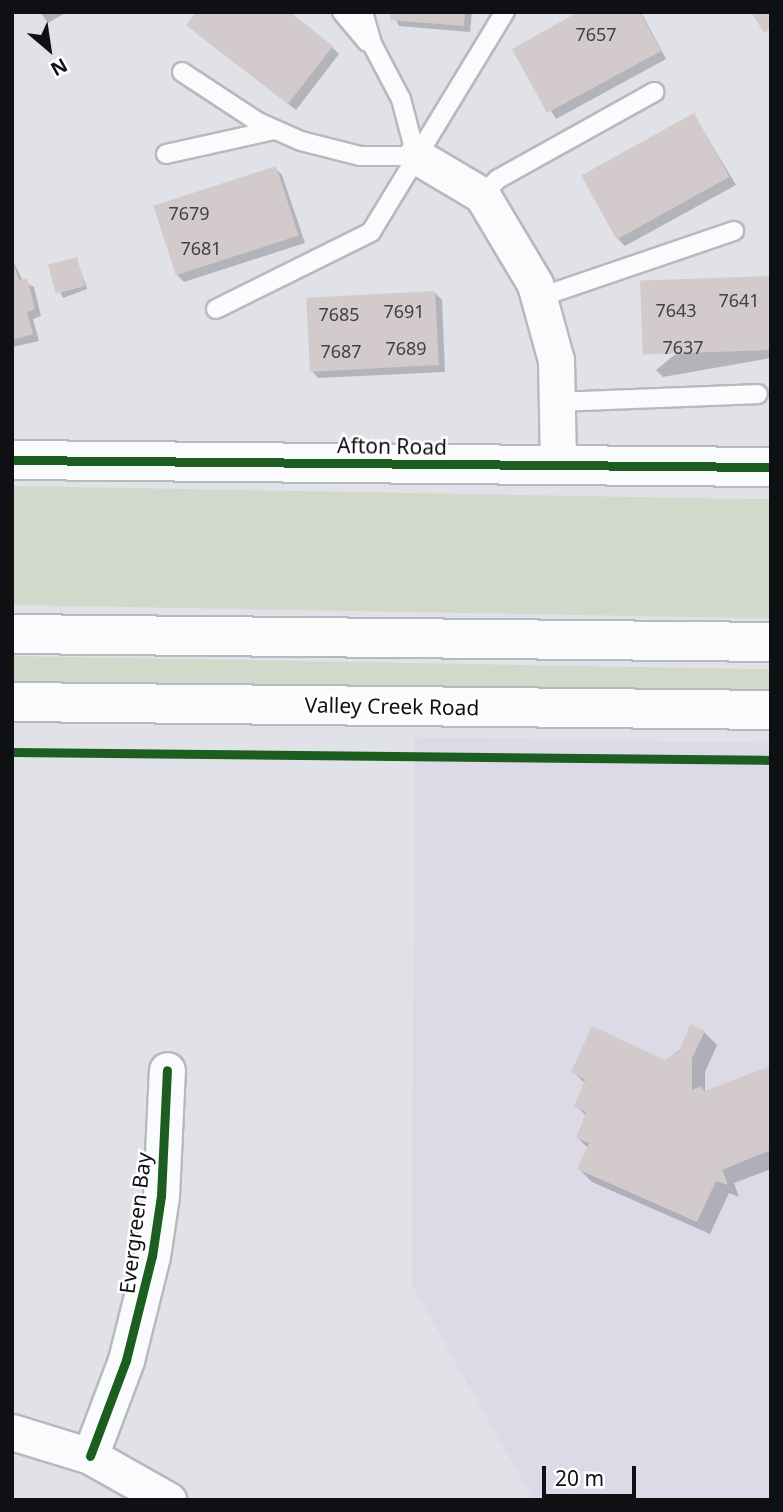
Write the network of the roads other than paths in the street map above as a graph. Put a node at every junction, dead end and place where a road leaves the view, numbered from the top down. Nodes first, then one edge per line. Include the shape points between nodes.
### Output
1 (342, 12) edge
2 (363, 12) edge
3 (502, 12) edge
4 (380, 60) junction
5 (182, 72) dead end
6 (654, 92) dead end
7 (274, 130) junction
8 (166, 154) dead end
9 (416, 156) junction
10 (482, 195) junction
11 (734, 231) dead end
12 (540, 297) junction
13 (216, 309) dead end
14 (758, 394) dead end
15 (559, 402) junction
16 (12, 460) edge
17 (558, 466) junction
18 (771, 467) edge
19 (12, 634) edge
20 (771, 642) edge
21 (12, 702) edge
22 (771, 710) edge
23 (167, 1070) dead end
24 (12, 1432) edge
25 (90, 1456) junction
26 (168, 1500) edge

1 - 4 lane
2 - 4 lane
3 - 9 lane
4 - 9 lane via 401,99
5 - 7 lane
6 - 10 lane via 498,179
7 - 8 lane
7 - 9 lane via 360,156
9 - 10 street
9 - 13 lane via 371,232
10 - 12 street via 502,222
11 - 12 lane
12 - 15 street via 554,346
14 - 15 lane
15 - 17 street
16 - 17 main road, Afton Road
17 - 18 main road, Afton Road
19 - 20 main road
21 - 22 main road, Valley Creek Road
23 - 25 street, Evergreen Bay via 161,1196 152,1256 126,1360
24 - 25 street
25 - 26 street

